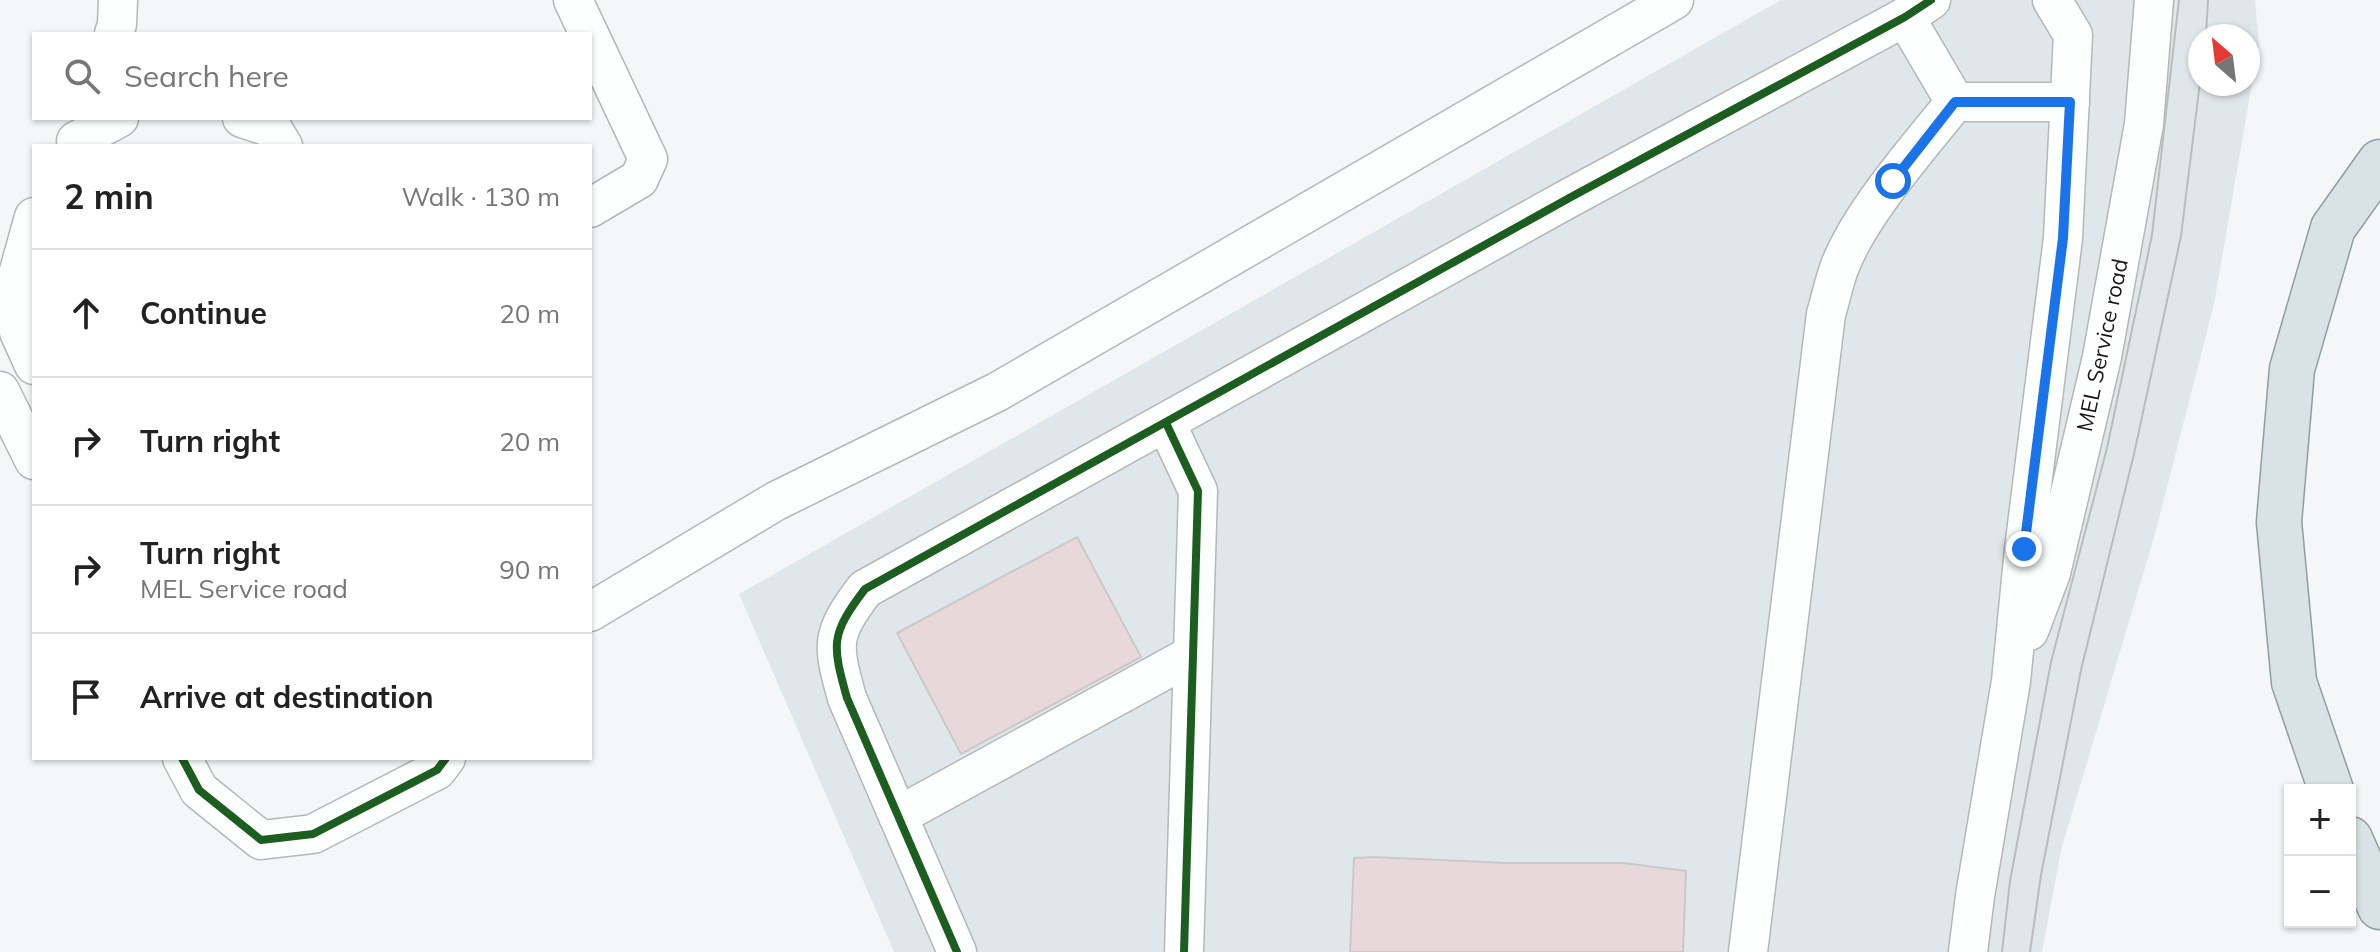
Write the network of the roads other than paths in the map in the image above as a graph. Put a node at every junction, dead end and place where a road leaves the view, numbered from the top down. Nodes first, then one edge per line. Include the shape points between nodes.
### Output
1 (118, 0) edge
2 (573, 0) edge
3 (1674, 0) edge
4 (2052, 0) edge
5 (2154, 0) edge
6 (1918, 8) edge
7 (115, 32) edge
8 (589, 32) edge
9 (592, 39) edge
10 (1955, 102) junction
11 (2070, 102) junction
12 (114, 120) edge
13 (248, 120) edge
14 (77, 135) edge
15 (282, 144) edge
16 (2380, 162) edge
17 (592, 207) edge
18 (32, 224) edge
19 (32, 361) edge
20 (0, 391) edge
21 (1166, 423) junction
22 (32, 456) edge
23 (592, 611) edge
24 (1192, 655) junction
25 (2011, 681) junction
26 (183, 760) edge
27 (444, 760) edge
28 (2329, 784) edge
29 (898, 816) junction
30 (2356, 853) edge
31 (2380, 907) edge
32 (957, 952) edge
33 (1184, 952) edge
34 (1748, 952) edge
35 (1968, 952) edge

1 - 7 street
2 - 8 street
3 - 23 street via 997,392 776,501
4 - 11 street, MEL Service road via 2073,35
5 - 25 street, MEL Service road via 2144,124 2102,357 2051,573
6 - 10 street
6 - 21 street
9 - 17 street via 648,159 639,179
10 - 11 street
10 - 34 street via 1864,224 1841,264 1826,314
11 - 25 street, MEL Service road via 2063,238
12 - 14 street
13 - 15 street via 272,128
16 - 28 main road via 2333,228 2292,369 2279,522 2294,682
18 - 19 street via 17,278 19,332
20 - 22 street
21 - 24 street via 1198,491
21 - 29 street via 865,589 842,619 835,655 847,698
24 - 29 street
24 - 33 street
25 - 35 street, MEL Service road
26 - 27 street via 199,790 261,840 313,834 437,770
29 - 32 street
30 - 31 main road

